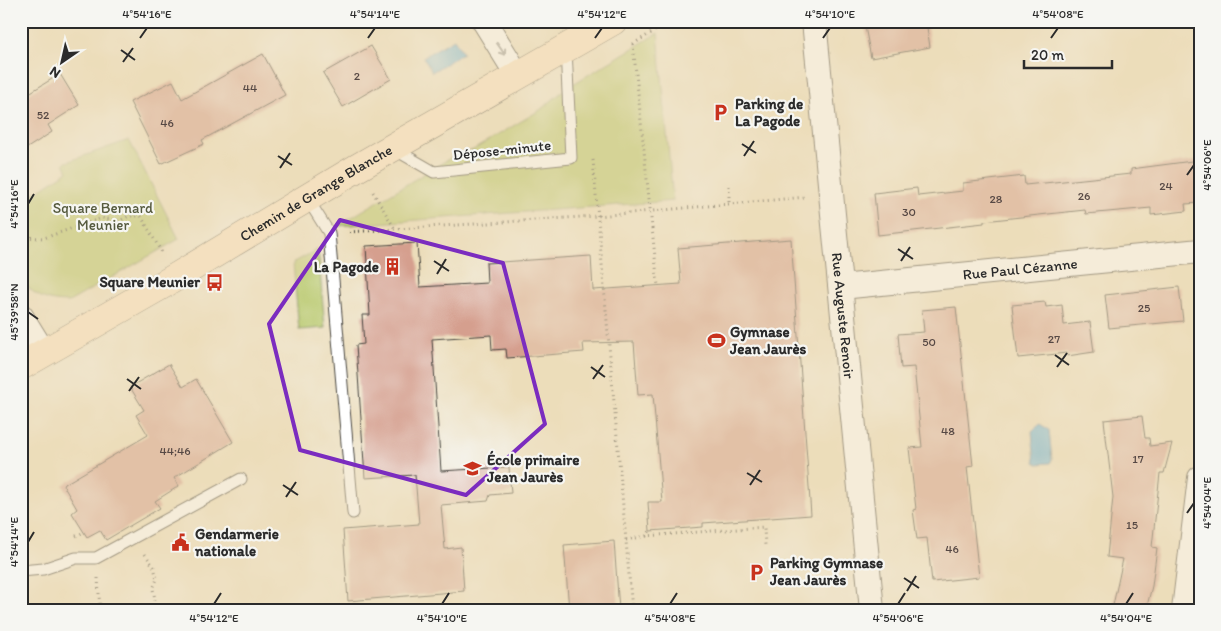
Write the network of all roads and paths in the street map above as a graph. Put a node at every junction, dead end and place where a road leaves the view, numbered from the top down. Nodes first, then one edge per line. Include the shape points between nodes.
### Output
1 (484, 21) edge
2 (614, 21) edge
3 (814, 21) edge
4 (633, 44) dead end
5 (566, 48) junction
6 (518, 76) junction
7 (393, 148) junction
8 (593, 160) dead end
9 (729, 186) dead end
10 (807, 197) dead end
11 (307, 198) junction
12 (729, 204) junction
13 (650, 210) junction
14 (597, 216) junction
15 (329, 233) junction
16 (21, 237) edge
17 (1200, 251) edge
18 (171, 280) junction
19 (658, 286) dead end
20 (841, 287) junction
21 (21, 316) edge
22 (33, 360) edge
23 (1200, 478) edge
24 (241, 479) dead end
25 (353, 513) dead end
26 (650, 531) dead end
27 (646, 536) junction
28 (135, 538) junction
29 (626, 540) junction
30 (765, 546) dead end
31 (96, 558) junction
32 (21, 571) edge
33 (100, 610) edge
34 (157, 610) edge
35 (632, 610) edge
36 (872, 610) edge
37 (1184, 610) edge

1 -> 6 street
2 - 5 street, Chemin de Grange Blanche
3 - 20 street, Rue Auguste Renoir
4 - 13 path
5 - 6 street, Chemin de Grange Blanche
5 - 7 lane, Dépose-minute via 571,158 434,172
6 - 7 street, Chemin de Grange Blanche
7 - 11 street, Chemin de Grange Blanche
8 - 14 path
9 - 12 path
10 - 12 path
11 - 15 lane
11 - 18 street, Chemin de Grange Blanche
12 - 13 path
13 - 14 path
13 - 19 path
14 - 15 path
14 - 29 path
15 - 25 lane
16 - 18 path via 44,238 102,218 119,221 129,216 141,216 161,249
17 - 20 street, Rue Paul Cézanne
18 - 22 street, Chemin de Grange Blanche
20 - 36 street, Rue Auguste Renoir
21 - 22 street
23 - 37 street
24 - 28 lane
26 - 27 path
27 - 29 path
27 - 30 path via 764,527
28 - 31 lane
28 - 34 path via 154,567 156,579 153,590
29 - 35 path
31 - 32 lane via 76,558 43,569
31 - 33 path

